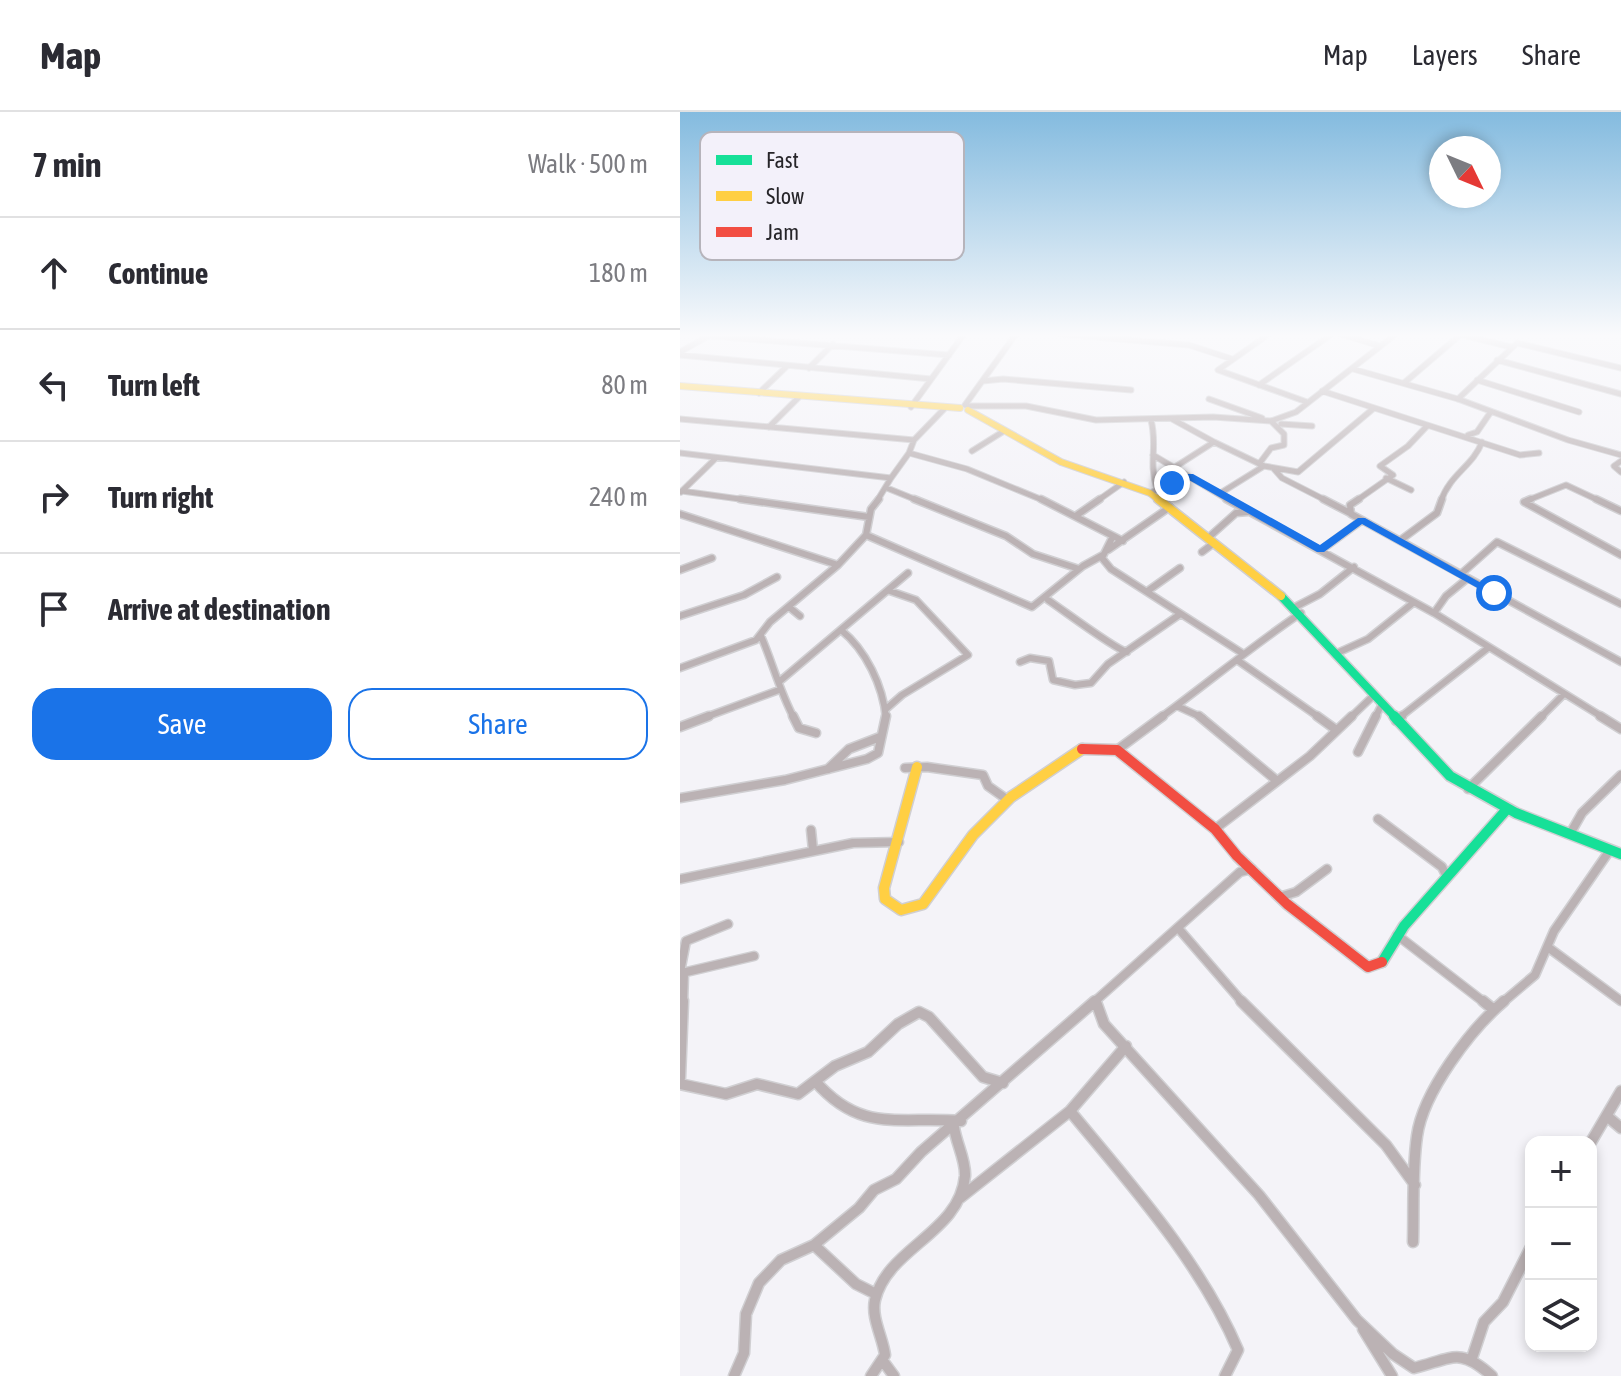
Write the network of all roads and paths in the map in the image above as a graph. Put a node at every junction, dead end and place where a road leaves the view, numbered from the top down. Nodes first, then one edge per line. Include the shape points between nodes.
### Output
1 (759, 393) edge
2 (921, 393) edge
3 (975, 393) edge
4 (1282, 393) edge
5 (1319, 393) edge
6 (1328, 393) edge
7 (1438, 393) edge
8 (1464, 393) edge
9 (1518, 393) edge
10 (799, 397) junction
11 (1209, 399) dead end
12 (1458, 399) junction
13 (1307, 402) junction
14 (911, 407) junction
15 (966, 407) junction
16 (945, 408) junction
17 (1374, 408) junction
18 (1579, 412) dead end
19 (1490, 413) junction
20 (1252, 414) junction
21 (1170, 418) junction
22 (680, 419) edge
23 (1246, 419) junction
24 (1151, 420) junction
25 (1269, 421) junction
26 (1281, 423) junction
27 (1312, 426) dead end
28 (1427, 426) junction
29 (769, 427) junction
30 (1004, 431) junction
31 (1464, 436) junction
32 (914, 440) junction
33 (1214, 442) junction
34 (1482, 442) junction
35 (972, 451) dead end
36 (680, 453) edge
37 (909, 453) junction
38 (1539, 453) dead end
39 (1153, 455) junction
40 (716, 458) junction
41 (1621, 458) edge
42 (1261, 465) junction
43 (1274, 469) junction
44 (1621, 472) edge
45 (1177, 473) junction
46 (891, 478) junction
47 (1386, 478) junction
48 (1124, 481) junction
49 (887, 488) junction
50 (1411, 490) dead end
51 (1154, 491) junction
52 (681, 492) edge
53 (1219, 494) junction
54 (1237, 504) junction
55 (1170, 507) junction
56 (1621, 511) edge
57 (1248, 512) junction
58 (1236, 513) junction
59 (680, 514) edge
60 (1351, 514) junction
61 (1077, 515) junction
62 (869, 517) junction
63 (1362, 520) junction
64 (866, 535) junction
65 (1112, 538) junction
66 (1402, 539) junction
67 (1123, 541) junction
68 (1211, 541) junction
69 (1321, 550) junction
70 (1202, 552) dead end
71 (1621, 555) edge
72 (1104, 556) junction
73 (712, 558) dead end
74 (838, 565) junction
75 (1354, 567) junction
76 (1180, 568) dead end
77 (1079, 569) junction
78 (680, 570) edge
79 (908, 573) dead end
80 (1464, 576) junction
81 (777, 577) dead end
82 (1149, 590) junction
83 (890, 591) junction
84 (1048, 600) junction
85 (1413, 603) junction
86 (1621, 604) edge
87 (789, 607) junction
88 (1298, 610) junction
89 (1434, 613) junction
90 (1179, 615) junction
91 (680, 616) edge
92 (800, 616) dead end
93 (841, 630) junction
94 (761, 636) junction
95 (1488, 648) junction
96 (1128, 652) junction
97 (1335, 654) junction
98 (1239, 656) junction
99 (1020, 662) dead end
100 (1621, 662) edge
101 (680, 668) edge
102 (780, 686) junction
103 (1563, 695) junction
104 (1373, 696) junction
105 (1186, 699) junction
106 (1382, 704) junction
107 (1177, 706) junction
108 (886, 709) junction
109 (1188, 709) junction
110 (1396, 721) junction
111 (680, 727) edge
112 (1335, 729) junction
113 (1621, 729) edge
114 (816, 733) dead end
115 (880, 737) junction
116 (1117, 750) junction
117 (1358, 752) dead end
118 (917, 767) junction
119 (905, 768) dead end
120 (828, 769) junction
121 (1621, 775) edge
122 (1276, 780) junction
123 (1468, 789) junction
124 (680, 798) edge
125 (1005, 798) junction
126 (1507, 809) junction
127 (1378, 819) dead end
128 (1215, 829) junction
129 (811, 830) dead end
130 (1570, 834) junction
131 (899, 842) junction
132 (813, 850) junction
133 (1610, 850) junction
134 (1621, 854) edge
135 (1237, 856) junction
136 (1252, 869) junction
137 (1327, 869) dead end
138 (1240, 872) junction
139 (1444, 872) junction
140 (680, 879) edge
141 (1288, 900) junction
142 (728, 924) dead end
143 (1178, 928) junction
144 (1397, 935) junction
145 (1549, 948) junction
146 (754, 956) dead end
147 (681, 973) edge
148 (1621, 1001) edge
149 (1096, 1002) junction
150 (1494, 1010) junction
151 (1126, 1046) junction
152 (680, 1078) edge
153 (815, 1081) junction
154 (1003, 1083) junction
155 (680, 1084) edge
156 (1621, 1091) edge
157 (1070, 1111) junction
158 (1608, 1117) junction
159 (958, 1124) junction
160 (1621, 1128) edge
161 (1595, 1136) edge
162 (1417, 1186) junction
163 (958, 1199) junction
164 (1413, 1242) dead end
165 (814, 1245) junction
166 (1525, 1259) edge
167 (876, 1294) junction
168 (1355, 1317) junction
169 (1472, 1358) junction
170 (883, 1361) junction
171 (734, 1376) edge
172 (871, 1376) edge
173 (894, 1376) edge
174 (1225, 1376) edge
175 (1392, 1376) edge
176 (1492, 1376) edge

1 - 10 street
2 - 14 street
3 - 15 street
4 - 13 street
5 - 13 street
6 - 17 street
7 - 12 street
8 - 12 street
9 - 18 street
10 - 14 street
10 - 29 street
11 - 20 street
12 - 19 street
13 - 26 street
14 - 16 street
15 - 16 street
15 - 24 street via 1014,405 1096,420
15 - 30 street
16 - 32 street
17 - 28 street
17 - 43 street via 1301,471
19 - 31 street via 1477,432
19 - 41 street
20 - 23 street
20 - 25 street
21 - 23 street
21 - 24 street
21 - 33 street
22 - 29 street
23 - 25 street
24 - 39 street
25 - 26 street
26 - 27 street
26 - 42 street via 1284,445 1271,448
28 - 31 street
28 - 47 street via 1380,466 1393,473
29 - 32 street
30 - 35 street
30 - 48 street via 1061,462
31 - 34 street
32 - 37 street
33 - 42 street
33 - 45 street
34 - 38 street via 1520,455
34 - 66 street via 1478,453 1447,483 1437,513
36 - 40 street
37 - 46 street
37 - 61 street
39 - 45 street
39 - 51 street
40 - 46 street
40 - 52 street
41 - 44 street via 1614,466
42 - 43 street
42 - 53 street
43 - 60 street
45 - 51 street
45 - 53 street
46 - 49 street
47 - 50 street
47 - 60 street via 1350,505
48 - 51 street
48 - 61 street
49 - 62 street
49 - 77 street via 1006,536 1033,554
51 - 55 street
52 - 62 street
53 - 54 street
54 - 57 street
54 - 58 street
55 - 67 street
55 - 68 street
56 - 71 street via 1566,485 1524,502
57 - 58 street
57 - 69 street
58 - 68 street
59 - 74 street
60 - 63 street
61 - 65 street
62 - 64 street
63 - 66 street
63 - 69 street
64 - 74 street
64 - 84 street via 1022,605
65 - 67 street
65 - 72 street
66 - 80 street
67 - 72 street
68 - 70 street
68 - 88 street
69 - 75 street
72 - 77 street
72 - 82 street via 1118,575
73 - 78 street
74 - 87 street
75 - 85 street
75 - 88 street
76 - 82 street
77 - 84 street
79 - 83 street
80 - 86 street via 1497,542
80 - 89 street
80 - 100 street
81 - 91 street via 744,595
82 - 90 street
83 - 93 street
83 - 108 street via 922,603 968,655
84 - 96 street via 1100,633 1116,650
85 - 89 street
85 - 97 street via 1368,639
87 - 92 street
87 - 94 street
88 - 97 street
88 - 98 street
89 - 95 street
90 - 96 street
90 - 98 street
93 - 102 street
93 - 108 street via 860,645
94 - 101 street
94 - 102 street
95 - 103 street
95 - 110 street
96 - 99 street via 1091,683 1075,685 1053,680 1049,661 1029,657
97 - 104 street
98 - 105 street
98 - 112 street
102 - 111 street
102 - 114 street via 799,728
103 - 113 street
103 - 123 street
104 - 106 street
104 - 112 street
105 - 107 street
105 - 109 street
106 - 110 street
106 - 117 street
107 - 109 street
107 - 116 street
108 - 115 street
109 - 122 street
110 - 123 street via 1434,763
112 - 122 street via 1310,756
115 - 120 street via 849,749
115 - 120 street via 873,758
116 - 125 street via 1081,749
116 - 128 street
118 - 119 street
118 - 125 street via 983,775
118 - 131 street
120 - 124 street
121 - 130 street via 1582,813
122 - 128 street
123 - 126 street
125 - 131 street via 957,851 923,904 908,910 885,899
126 - 130 street
126 - 139 street via 1455,868
127 - 139 street
128 - 135 street
129 - 132 street
130 - 133 street
131 - 132 street
132 - 140 street
133 - 134 street
133 - 145 street via 1554,931
135 - 136 street
135 - 138 street
136 - 138 street
136 - 141 street
137 - 141 street
138 - 143 street
139 - 144 street
141 - 144 street via 1368,967 1388,956
142 - 147 street via 686,941
143 - 149 street
143 - 162 street via 1230,990 1386,1145
144 - 150 street
145 - 148 street
145 - 150 street via 1535,975
146 - 147 street
147 - 152 street
149 - 151 street via 1104,1024
149 - 154 street
150 - 162 street via 1440,1081 1418,1123
151 - 157 street
151 - 168 street via 1283,1222
153 - 154 street via 868,1052 919,1012 983,1077
153 - 155 street via 798,1094 757,1084 726,1094
153 - 159 street via 829,1100 854,1116 932,1117
154 - 159 street
156 - 158 street
157 - 163 street
157 - 174 street via 1126,1176 1226,1322 1238,1350
158 - 160 street
158 - 161 street
159 - 163 street via 964,1165
159 - 165 street
162 - 164 street
163 - 167 street
165 - 167 street via 856,1284
165 - 171 street via 781,1260 759,1283 746,1314 744,1353
166 - 169 street via 1503,1302 1484,1322
167 - 170 street
168 - 169 street via 1395,1357 1414,1368
168 - 175 street
169 - 176 street
170 - 172 street
170 - 173 street

